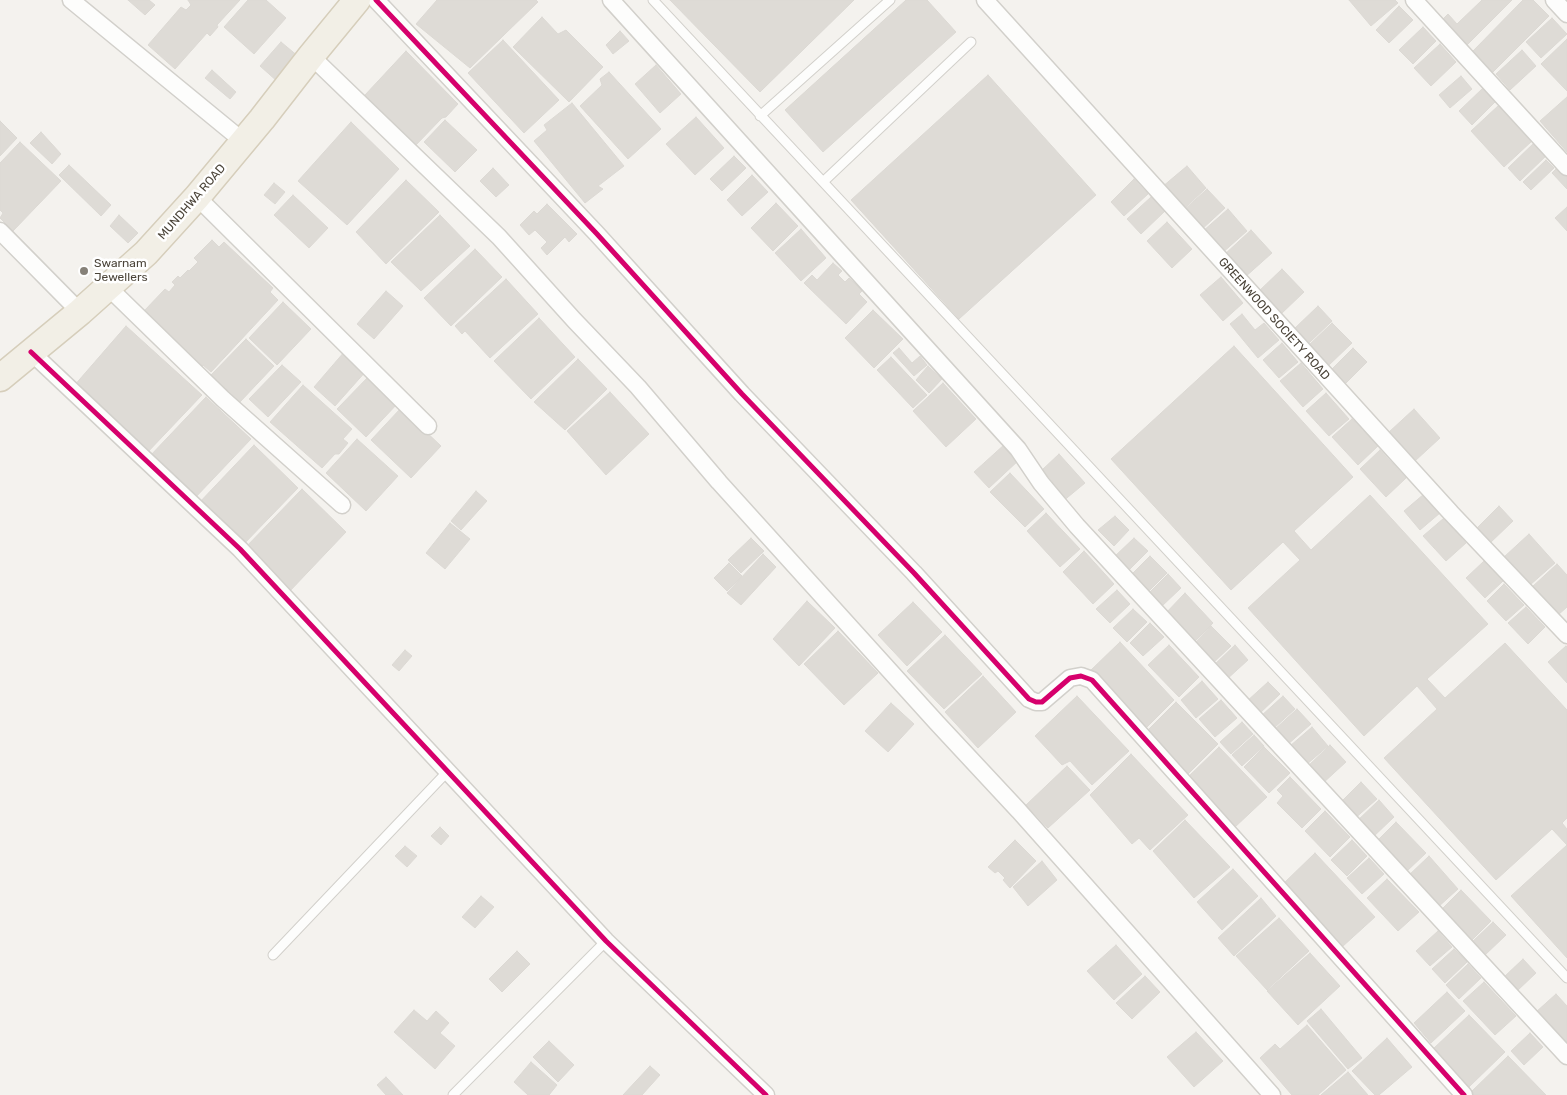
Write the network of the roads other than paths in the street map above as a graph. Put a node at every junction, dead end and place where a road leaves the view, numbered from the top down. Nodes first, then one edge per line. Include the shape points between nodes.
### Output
1 (72, 0) edge
2 (357, 0) edge
3 (376, 0) edge
4 (611, 0) edge
5 (653, 0) edge
6 (890, 0) edge
7 (985, 0) edge
8 (1414, 0) edge
9 (1554, 0) edge
10 (1567, 14) edge
11 (970, 42) dead end
12 (311, 56) junction
13 (760, 116) junction
14 (244, 142) junction
15 (1567, 167) edge
16 (823, 182) junction
17 (197, 197) junction
18 (0, 231) edge
19 (108, 287) junction
20 (80, 312) junction
21 (31, 352) junction
22 (0, 378) edge
23 (428, 426) dead end
24 (342, 505) dead end
25 (1567, 635) edge
26 (448, 771) junction
27 (606, 940) junction
28 (273, 955) dead end
29 (1567, 978) edge
30 (1567, 1056) edge
31 (453, 1095) edge
32 (766, 1095) edge
33 (1272, 1095) edge
34 (1464, 1095) edge

1 - 14 street
2 - 12 main road, MUNDHWA ROAD
3 - 34 street via 1029,699 1042,702 1070,678 1081,676 1092,680
4 - 30 street via 1018,449 1077,526
5 - 13 lane
6 - 13 lane
7 - 25 street, GREENWOOD SOCIETY ROAD via 1431,491
8 - 15 street
9 - 10 street
11 - 16 lane
12 - 14 main road, MUNDHWA ROAD
12 - 33 street via 499,238 638,387 719,482 1019,810
13 - 16 lane
14 - 17 main road, MUNDHWA ROAD
16 - 29 lane
17 - 19 main road, MUNDHWA ROAD via 146,253
17 - 23 street
18 - 20 street
19 - 20 main road, MUNDHWA ROAD
19 - 24 street via 223,399
20 - 21 main road, MUNDHWA ROAD
21 - 22 main road, MUNDHWA ROAD
21 - 26 street via 240,549
26 - 27 street
26 - 28 lane
27 - 31 lane
27 - 32 street

